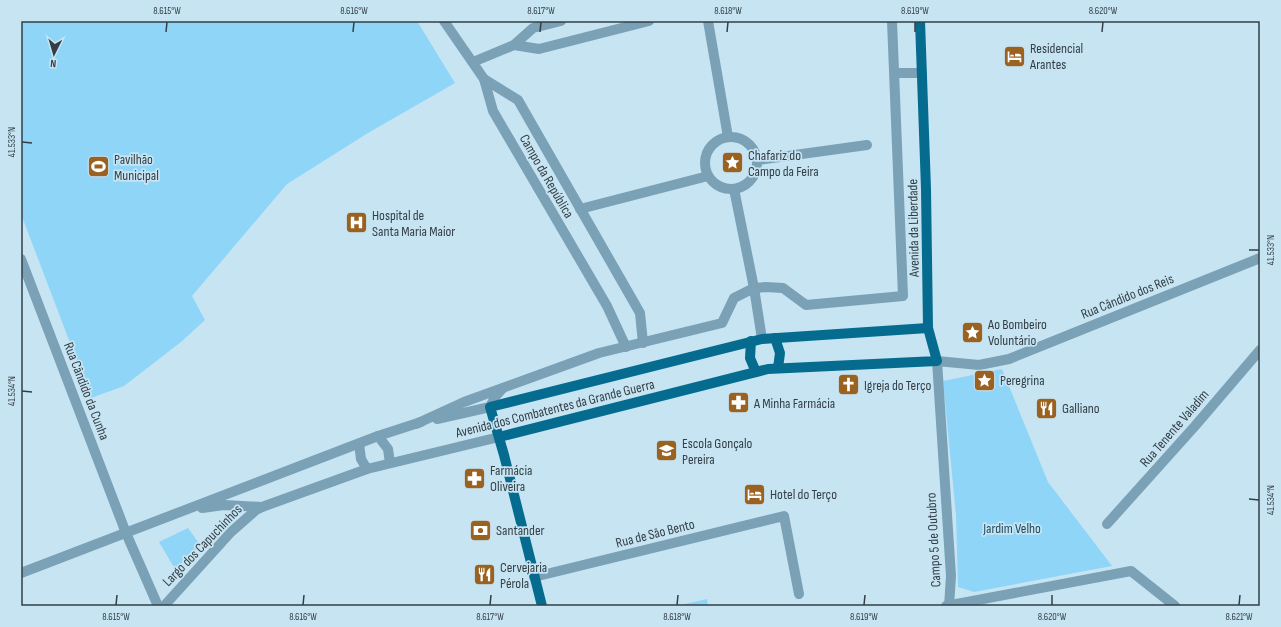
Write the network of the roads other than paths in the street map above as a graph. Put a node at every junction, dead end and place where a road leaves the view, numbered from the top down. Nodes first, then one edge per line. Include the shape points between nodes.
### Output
1 (444, 21) edge
2 (561, 21) edge
3 (649, 21) edge
4 (708, 21) edge
5 (892, 21) edge
6 (920, 21) edge
7 (611, 25) edge
8 (514, 45) junction
9 (473, 62) junction
10 (895, 73) junction
11 (922, 73) junction
12 (484, 80) junction
13 (728, 137) junction
14 (867, 145) dead end
15 (758, 160) junction
16 (708, 176) junction
17 (734, 189) junction
18 (580, 209) junction
19 (21, 259) edge
20 (1259, 260) edge
21 (754, 288) junction
22 (928, 328) junction
23 (776, 338) junction
24 (762, 339) junction
25 (751, 341) junction
26 (643, 342) junction
27 (626, 347) junction
28 (1260, 350) edge
29 (937, 360) junction
30 (778, 368) junction
31 (756, 372) junction
32 (504, 387) junction
33 (490, 407) junction
34 (416, 424) junction
35 (378, 436) junction
36 (499, 437) junction
37 (359, 444) junction
38 (390, 463) junction
39 (367, 469) junction
40 (262, 506) junction
41 (187, 511) junction
42 (1107, 524) dead end
43 (126, 533) junction
44 (21, 573) edge
45 (534, 577) junction
46 (799, 594) dead end
47 (158, 606) edge
48 (164, 606) edge
49 (542, 606) edge
50 (948, 606) edge
51 (1175, 606) edge

1 - 9 street, Campo da República
2 - 8 street via 533,28
3 - 7 street
4 - 13 street
5 - 10 street
6 - 11 main road, Avenida da Liberdade
7 - 8 street via 539,49
8 - 9 street
9 - 12 street, Campo da República
10 - 11 street
10 - 21 street via 903,296 806,304 783,288
11 - 22 main road, Avenida da Liberdade
12 - 18 street via 518,100
12 - 27 street, Campo da República via 493,112 607,306
13 - 15 street via 738,137 748,142
13 - 16 street via 718,140 708,151 705,166
14 - 15 street
15 - 17 street via 757,170 752,179 744,186
16 - 17 street via 715,184
16 - 18 street
17 - 21 street
18 - 26 street via 640,313
19 - 43 street, Rua Cândido da Cunha
20 - 29 street, Rua Cândido dos Reis via 1009,359 979,365
21 - 24 street
21 - 26 street via 734,298 722,323
22 - 23 main road, Avenida dos Combatentes da Grande Guerra
22 - 29 main road, Avenida da Liberdade
23 - 24 main road, Avenida dos Combatentes da Grande Guerra
23 - 30 main road via 780,353
24 - 25 main road, Avenida dos Combatentes da Grande Guerra
25 - 31 main road via 750,358
25 - 33 main road, Avenida dos Combatentes da Grande Guerra
26 - 27 street
27 - 32 street via 599,353
28 - 42 street, Rua Tenente Valadim
29 - 30 main road, Avenida dos Combatentes da Grande Guerra
29 - 50 street, Campo 5 de Outubro via 951,576
30 - 31 main road, Avenida dos Combatentes da Grande Guerra
31 - 36 main road, Avenida dos Combatentes da Grande Guerra
32 - 33 street
32 - 34 street
33 - 34 street, Avenida dos Combatentes da Grande Guerra
33 - 36 main road
34 - 35 street, Avenida dos Combatentes da Grande Guerra
35 - 37 street, Avenida dos Combatentes da Grande Guerra
35 - 38 street via 388,449
36 - 38 street, Avenida dos Combatentes da Grande Guerra
36 - 45 main road
37 - 39 street via 361,458
37 - 41 street, Avenida dos Combatentes da Grande Guerra
38 - 39 street, Avenida dos Combatentes da Grande Guerra
39 - 40 street, Avenida dos Combatentes da Grande Guerra
40 - 41 street, Avenida dos Combatentes da Grande Guerra via 224,505
40 - 48 street, Largo dos Capuchinhos via 231,532
41 - 43 street, Avenida dos Combatentes da Grande Guerra
43 - 44 street, Avenida dos Combatentes da Grande Guerra
43 - 47 street, Largo dos Capuchinhos
45 - 46 street, Rua de São Bento via 784,516
45 - 49 main road
50 - 51 street, Campo 5 de Outubro via 1131,571

